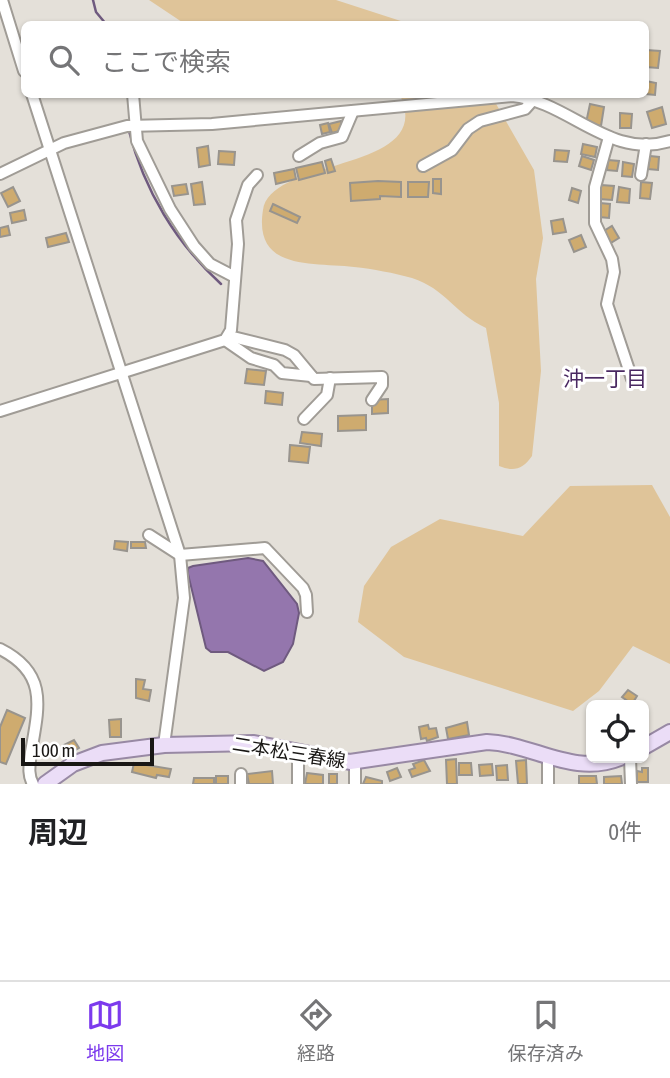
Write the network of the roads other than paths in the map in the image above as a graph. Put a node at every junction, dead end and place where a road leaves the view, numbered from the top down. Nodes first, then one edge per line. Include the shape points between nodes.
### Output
1 (2, 0) edge
2 (21, 61) edge
3 (33, 98) edge
4 (133, 98) edge
5 (491, 98) edge
6 (522, 98) edge
7 (533, 100) junction
8 (552, 100) edge
9 (352, 111) junction
10 (136, 125) junction
11 (609, 137) junction
12 (670, 141) edge
13 (646, 144) junction
14 (50, 149) junction
15 (299, 156) dead end
16 (423, 166) dead end
17 (0, 174) edge
18 (257, 175) dead end
19 (641, 176) dead end
20 (235, 276) junction
21 (227, 338) junction
22 (119, 371) junction
23 (311, 376) junction
24 (330, 378) junction
25 (632, 379) dead end
26 (372, 400) dead end
27 (0, 411) edge
28 (304, 419) dead end
29 (149, 535) dead end
30 (180, 555) junction
31 (307, 612) dead end
32 (0, 649) edge
33 (670, 732) edge
34 (649, 744) edge
35 (164, 745) junction
36 (298, 752) junction
37 (548, 756) junction
38 (355, 762) junction
39 (598, 763) edge
40 (630, 763) edge
41 (63, 778) edge
42 (33, 784) edge
43 (45, 784) edge
44 (298, 784) edge
45 (355, 784) edge
46 (548, 784) edge
47 (631, 784) edge

1 - 2 street
3 - 14 street
4 - 10 street
5 - 9 street
6 - 7 street
7 - 8 street
7 - 16 street via 525,109 480,121 452,150
8 - 11 street
9 - 10 street via 212,124
9 - 15 street via 342,136
10 - 14 street
10 - 20 street via 146,163 182,228 210,264
11 - 13 street
11 - 25 street via 595,187 595,223 612,259 607,303
12 - 13 street
13 - 19 street
14 - 17 street
14 - 22 street
18 - 20 street via 248,185 236,220
20 - 21 street
21 - 22 street
21 - 23 street via 251,358 274,365 282,373
21 - 23 street via 285,350 295,355
22 - 27 street
22 - 30 street
23 - 24 street
24 - 26 street via 382,377
24 - 28 street via 327,395
29 - 30 street
30 - 31 street via 265,548 303,588
30 - 35 street via 184,598
32 - 42 street via 25,665 37,689 29,768
33 - 34 main road
35 - 36 main road, 二本松三春線 via 223,741
35 - 41 main road, 二本松三春線 via 102,753
36 - 38 main road, 二本松三春線
36 - 44 street
37 - 38 main road, 二本松三春線 via 487,742
37 - 39 main road, 二本松三春線 via 569,765
37 - 46 street
38 - 45 street
40 - 47 street
41 - 43 main road, 二本松三春線

